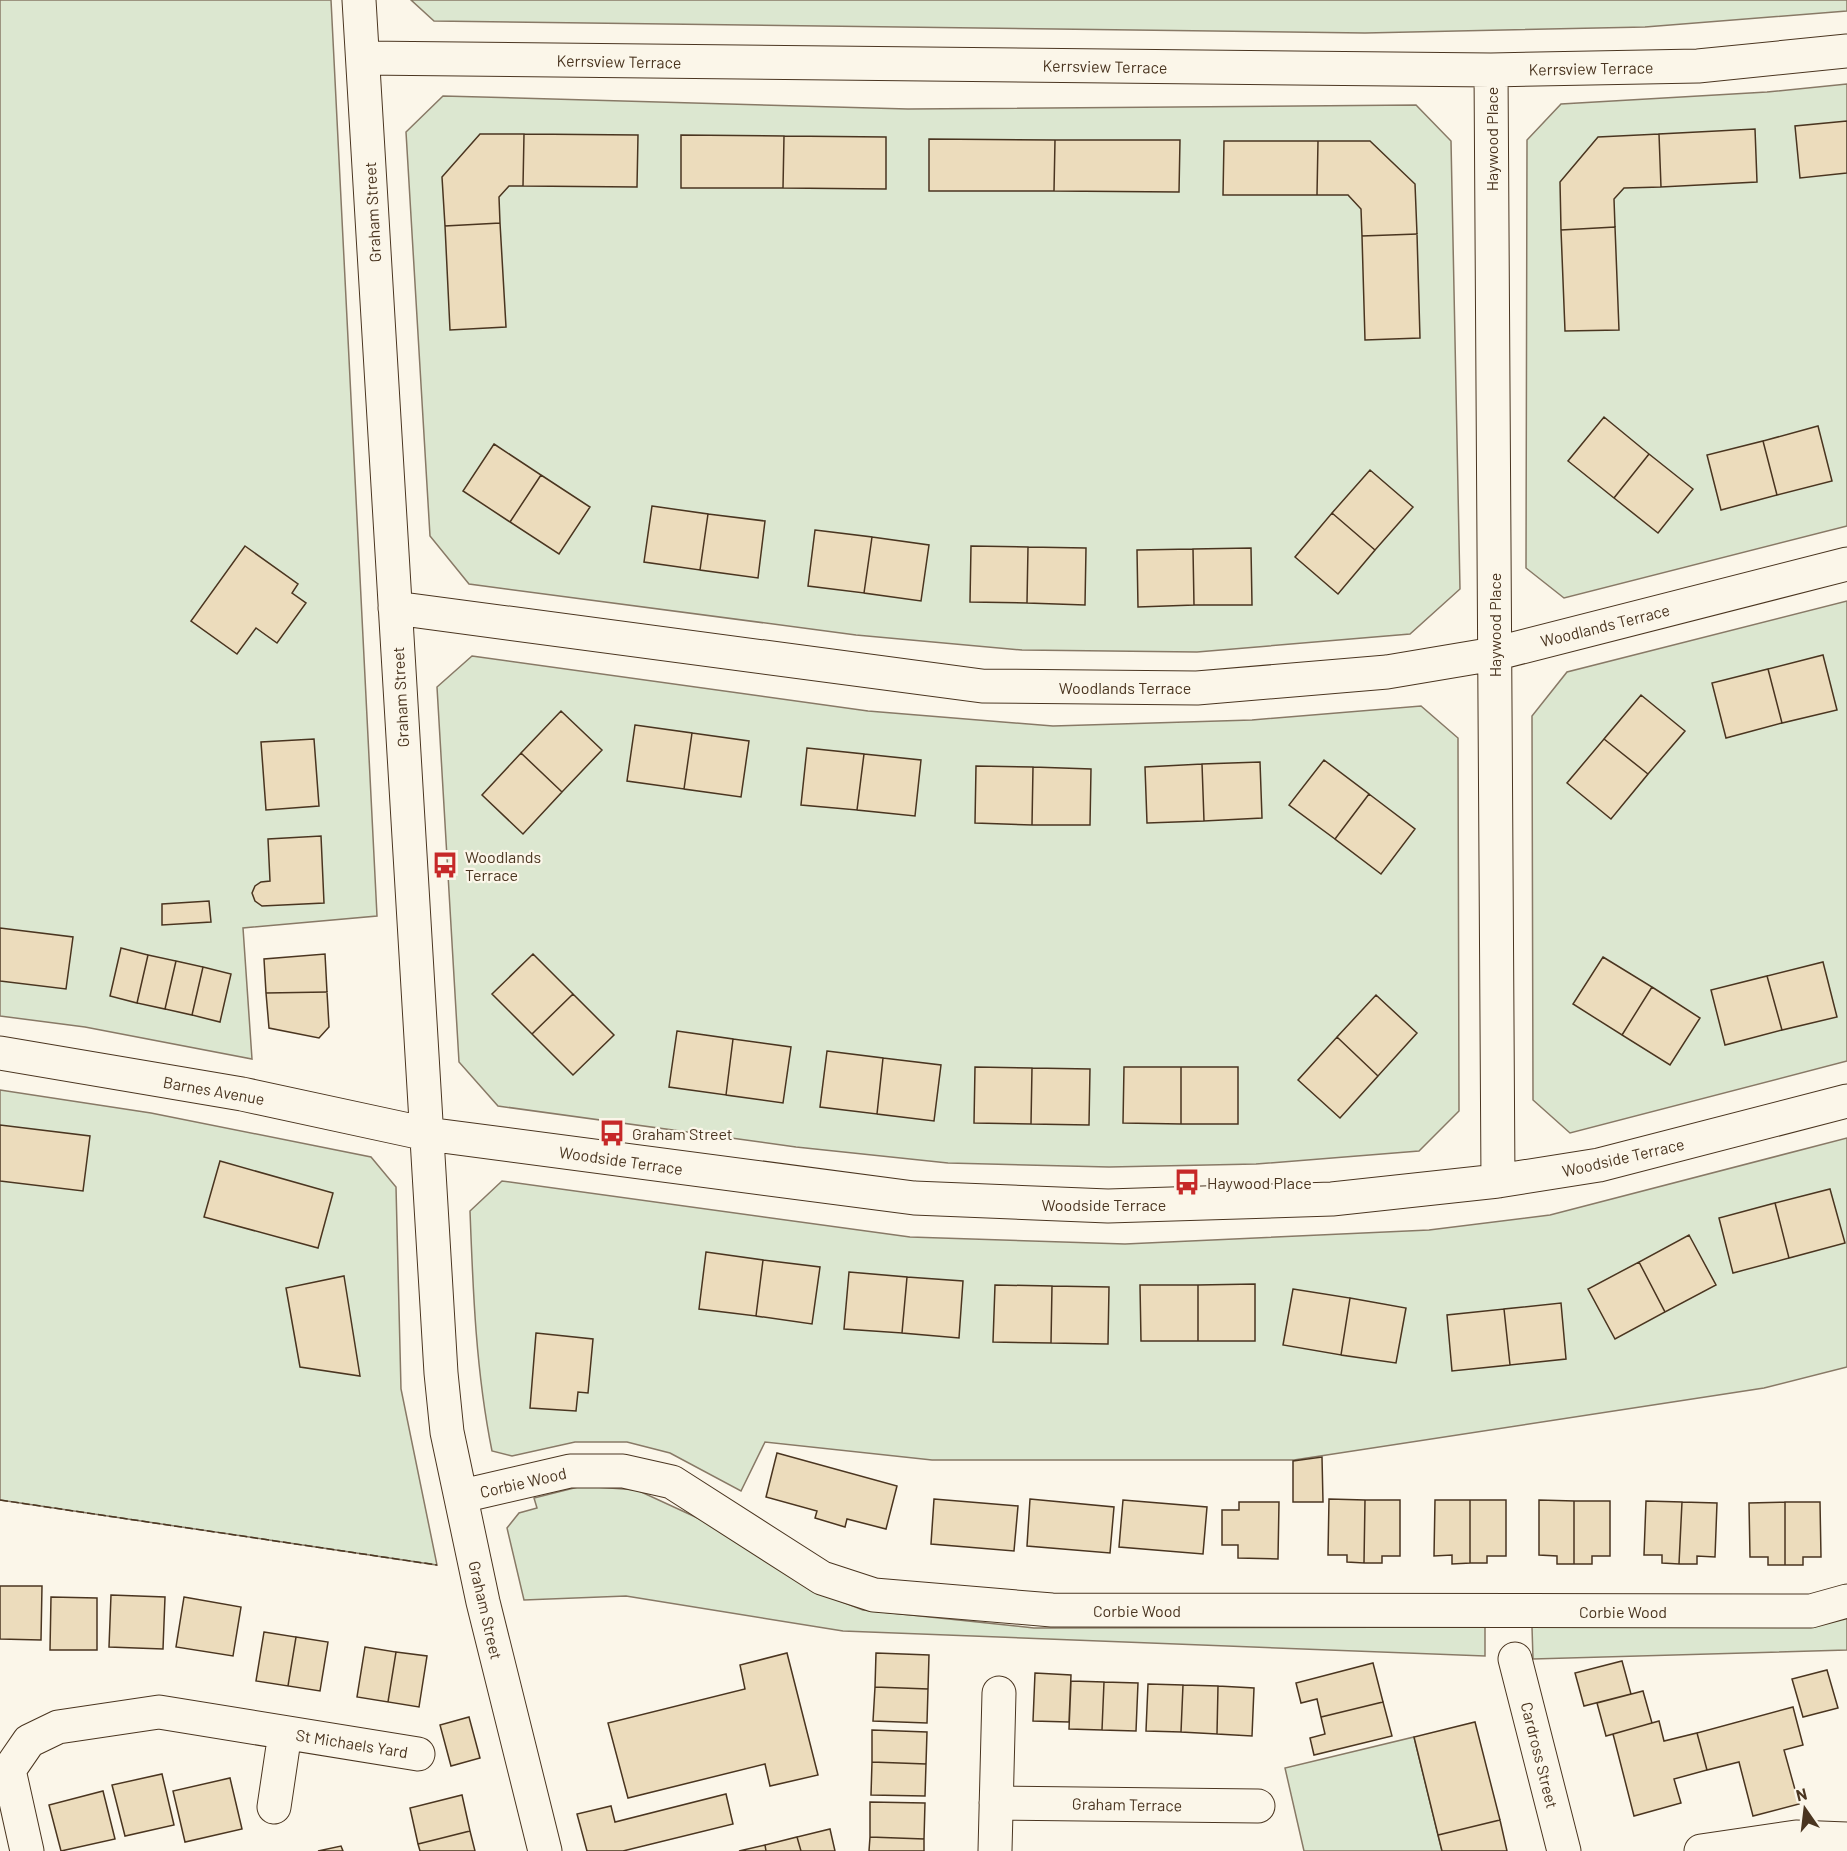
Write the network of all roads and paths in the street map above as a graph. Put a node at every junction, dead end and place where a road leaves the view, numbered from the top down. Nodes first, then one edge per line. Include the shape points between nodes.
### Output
1 (359, 0) edge
2 (1847, 51) edge
3 (363, 58) junction
4 (1491, 70) junction
5 (1847, 564) edge
6 (395, 608) junction
7 (1494, 654) junction
8 (0, 1053) edge
9 (1847, 1101) edge
10 (427, 1134) junction
11 (1498, 1181) junction
12 (462, 1496) junction
13 (1847, 1601) edge
14 (1515, 1659) dead end
15 (999, 1693) dead end
16 (285, 1733) junction
17 (418, 1754) dead end
18 (996, 1803) junction
19 (1258, 1806) dead end
20 (274, 1808) dead end
21 (1847, 1839) edge
22 (27, 1851) edge
23 (545, 1851) edge
24 (995, 1851) edge
25 (1564, 1851) edge
26 (1701, 1851) edge

1 - 3 street, Graham Street
2 - 4 street, Kerrsview Terrace via 1698,66
3 - 4 street, Kerrsview Terrace
3 - 6 street, Graham Street
4 - 7 street, Haywood Place
5 - 7 street, Woodlands Terrace
6 - 7 street, Woodlands Terrace via 982,686 1197,688 1387,672
6 - 10 street, Graham Street
7 - 11 street, Haywood Place
8 - 10 street, Barnes Avenue via 242,1094
9 - 11 street, Woodside Terrace via 1599,1166
10 - 11 street, Woodside Terrace via 948,1200 1108,1206 1320,1199
10 - 12 street, Graham Street via 441,1373 447,1432
12 - 13 street, Corbie Wood via 570,1471 623,1471 672,1482 822,1578 863,1592 1052,1610 1811,1611
12 - 23 street, Graham Street via 483,1602
14 - 25 street, Cardross Street
15 - 18 street
16 - 17 street, St Michaels Yard
16 - 20 street, St Michaels Yard
16 - 22 street, St Michaels Yard via 159,1712 58,1727 28,1741 9,1770
18 - 19 street, Graham Terrace
18 - 24 street
21 - 26 street via 1796,1837

